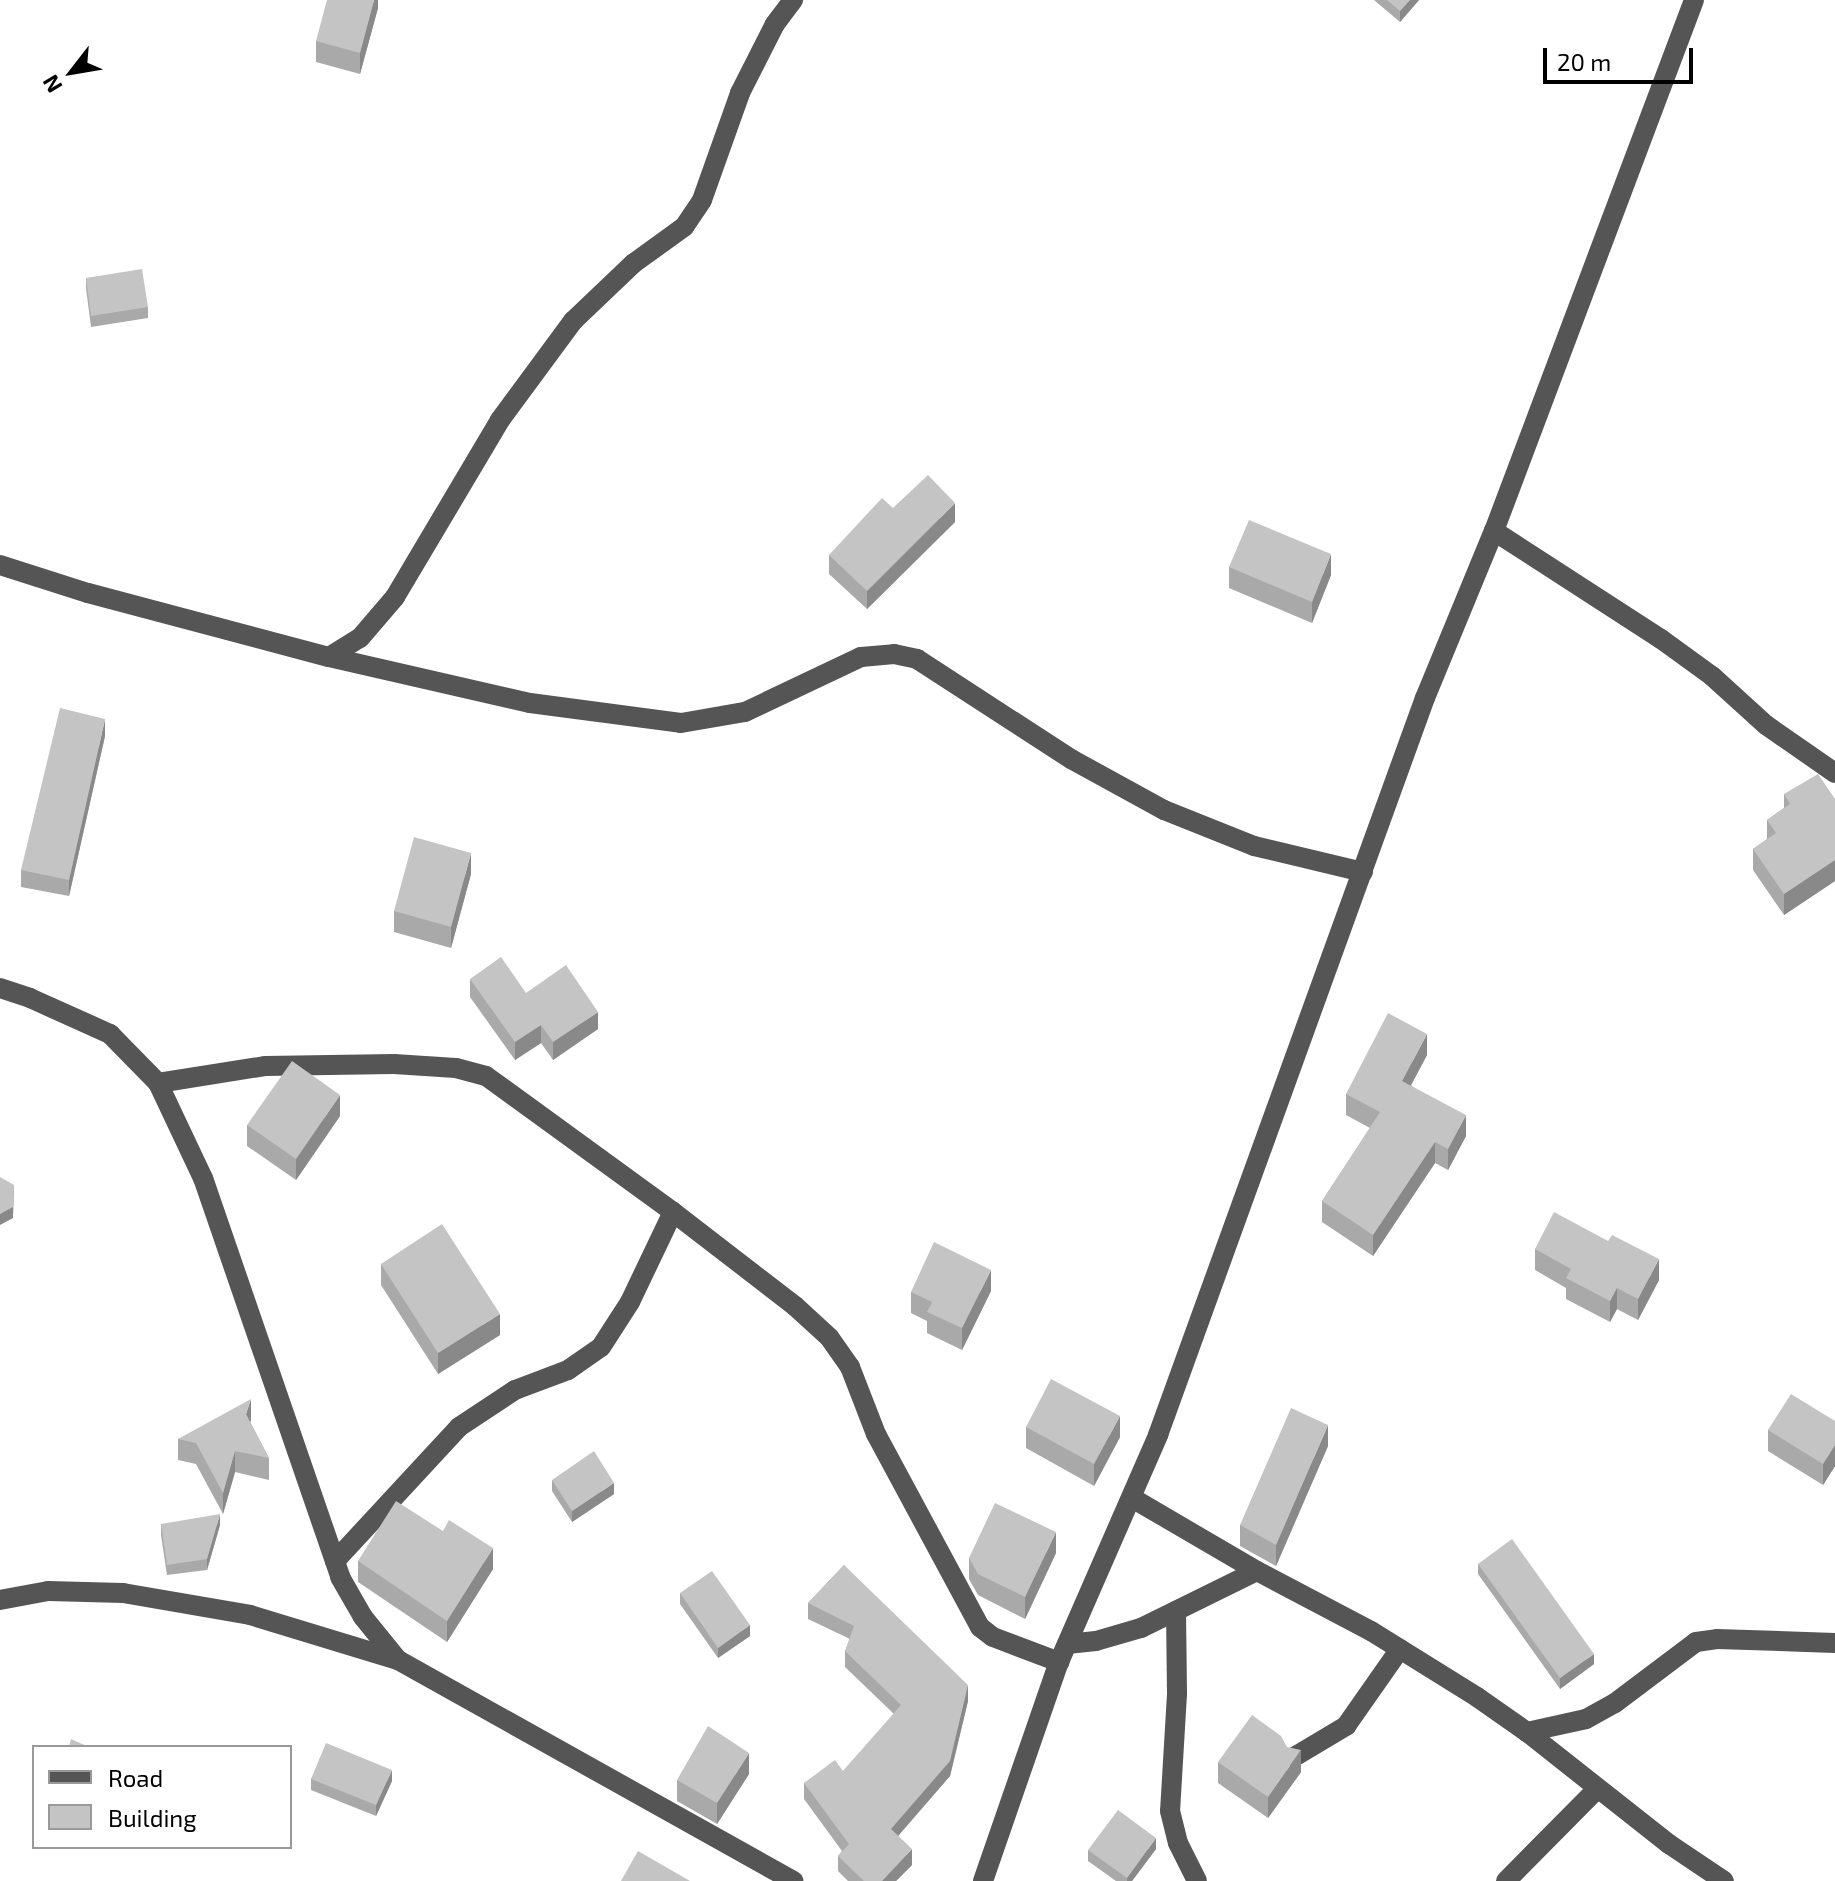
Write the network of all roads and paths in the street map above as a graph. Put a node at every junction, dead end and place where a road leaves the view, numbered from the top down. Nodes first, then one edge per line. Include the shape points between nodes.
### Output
1 (793, 0) edge
2 (1694, 0) edge
3 (1494, 531) junction
4 (0, 565) edge
5 (329, 657) junction
6 (1835, 773) edge
7 (1363, 872) junction
8 (0, 988) edge
9 (158, 1083) junction
10 (673, 1212) junction
11 (1132, 1498) junction
12 (335, 1561) junction
13 (1257, 1571) junction
14 (0, 1600) edge
15 (1176, 1611) junction
16 (1835, 1643) edge
17 (1400, 1649) junction
18 (1063, 1653) junction
19 (398, 1660) junction
20 (1527, 1732) junction
21 (1294, 1757) edge
22 (1596, 1790) junction
23 (793, 1881) edge
24 (983, 1881) edge
25 (1197, 1881) edge
26 (1506, 1881) edge
27 (1724, 1881) edge

1 - 5 street via 740,93 702,200 684,227 634,263 573,321 500,420 395,597 360,638
2 - 3 street
3 - 6 street via 1661,639 1766,725
3 - 7 street via 1425,698
4 - 5 street
5 - 7 street via 530,703 681,723 745,712 861,657 894,654 917,659 1071,759 1164,810 1254,846
7 - 11 street
8 - 9 street via 110,1034
9 - 10 street via 265,1066 456,1068 486,1076
9 - 12 street via 203,1178
10 - 12 street via 625,1312 601,1347 568,1370 515,1390 459,1427
10 - 18 street via 829,1337 850,1367 876,1434 980,1627 993,1637
11 - 13 street
11 - 18 street
12 - 19 street via 363,1617
13 - 15 street
13 - 17 street
14 - 19 street via 48,1591 123,1593 250,1615
15 - 18 street via 1124,1635
15 - 25 street via 1170,1811 1178,1843
16 - 20 street via 1696,1642 1586,1719
17 - 20 street
17 - 21 street via 1346,1726
18 - 24 street
19 - 23 street
20 - 22 street
22 - 26 street
22 - 27 street

